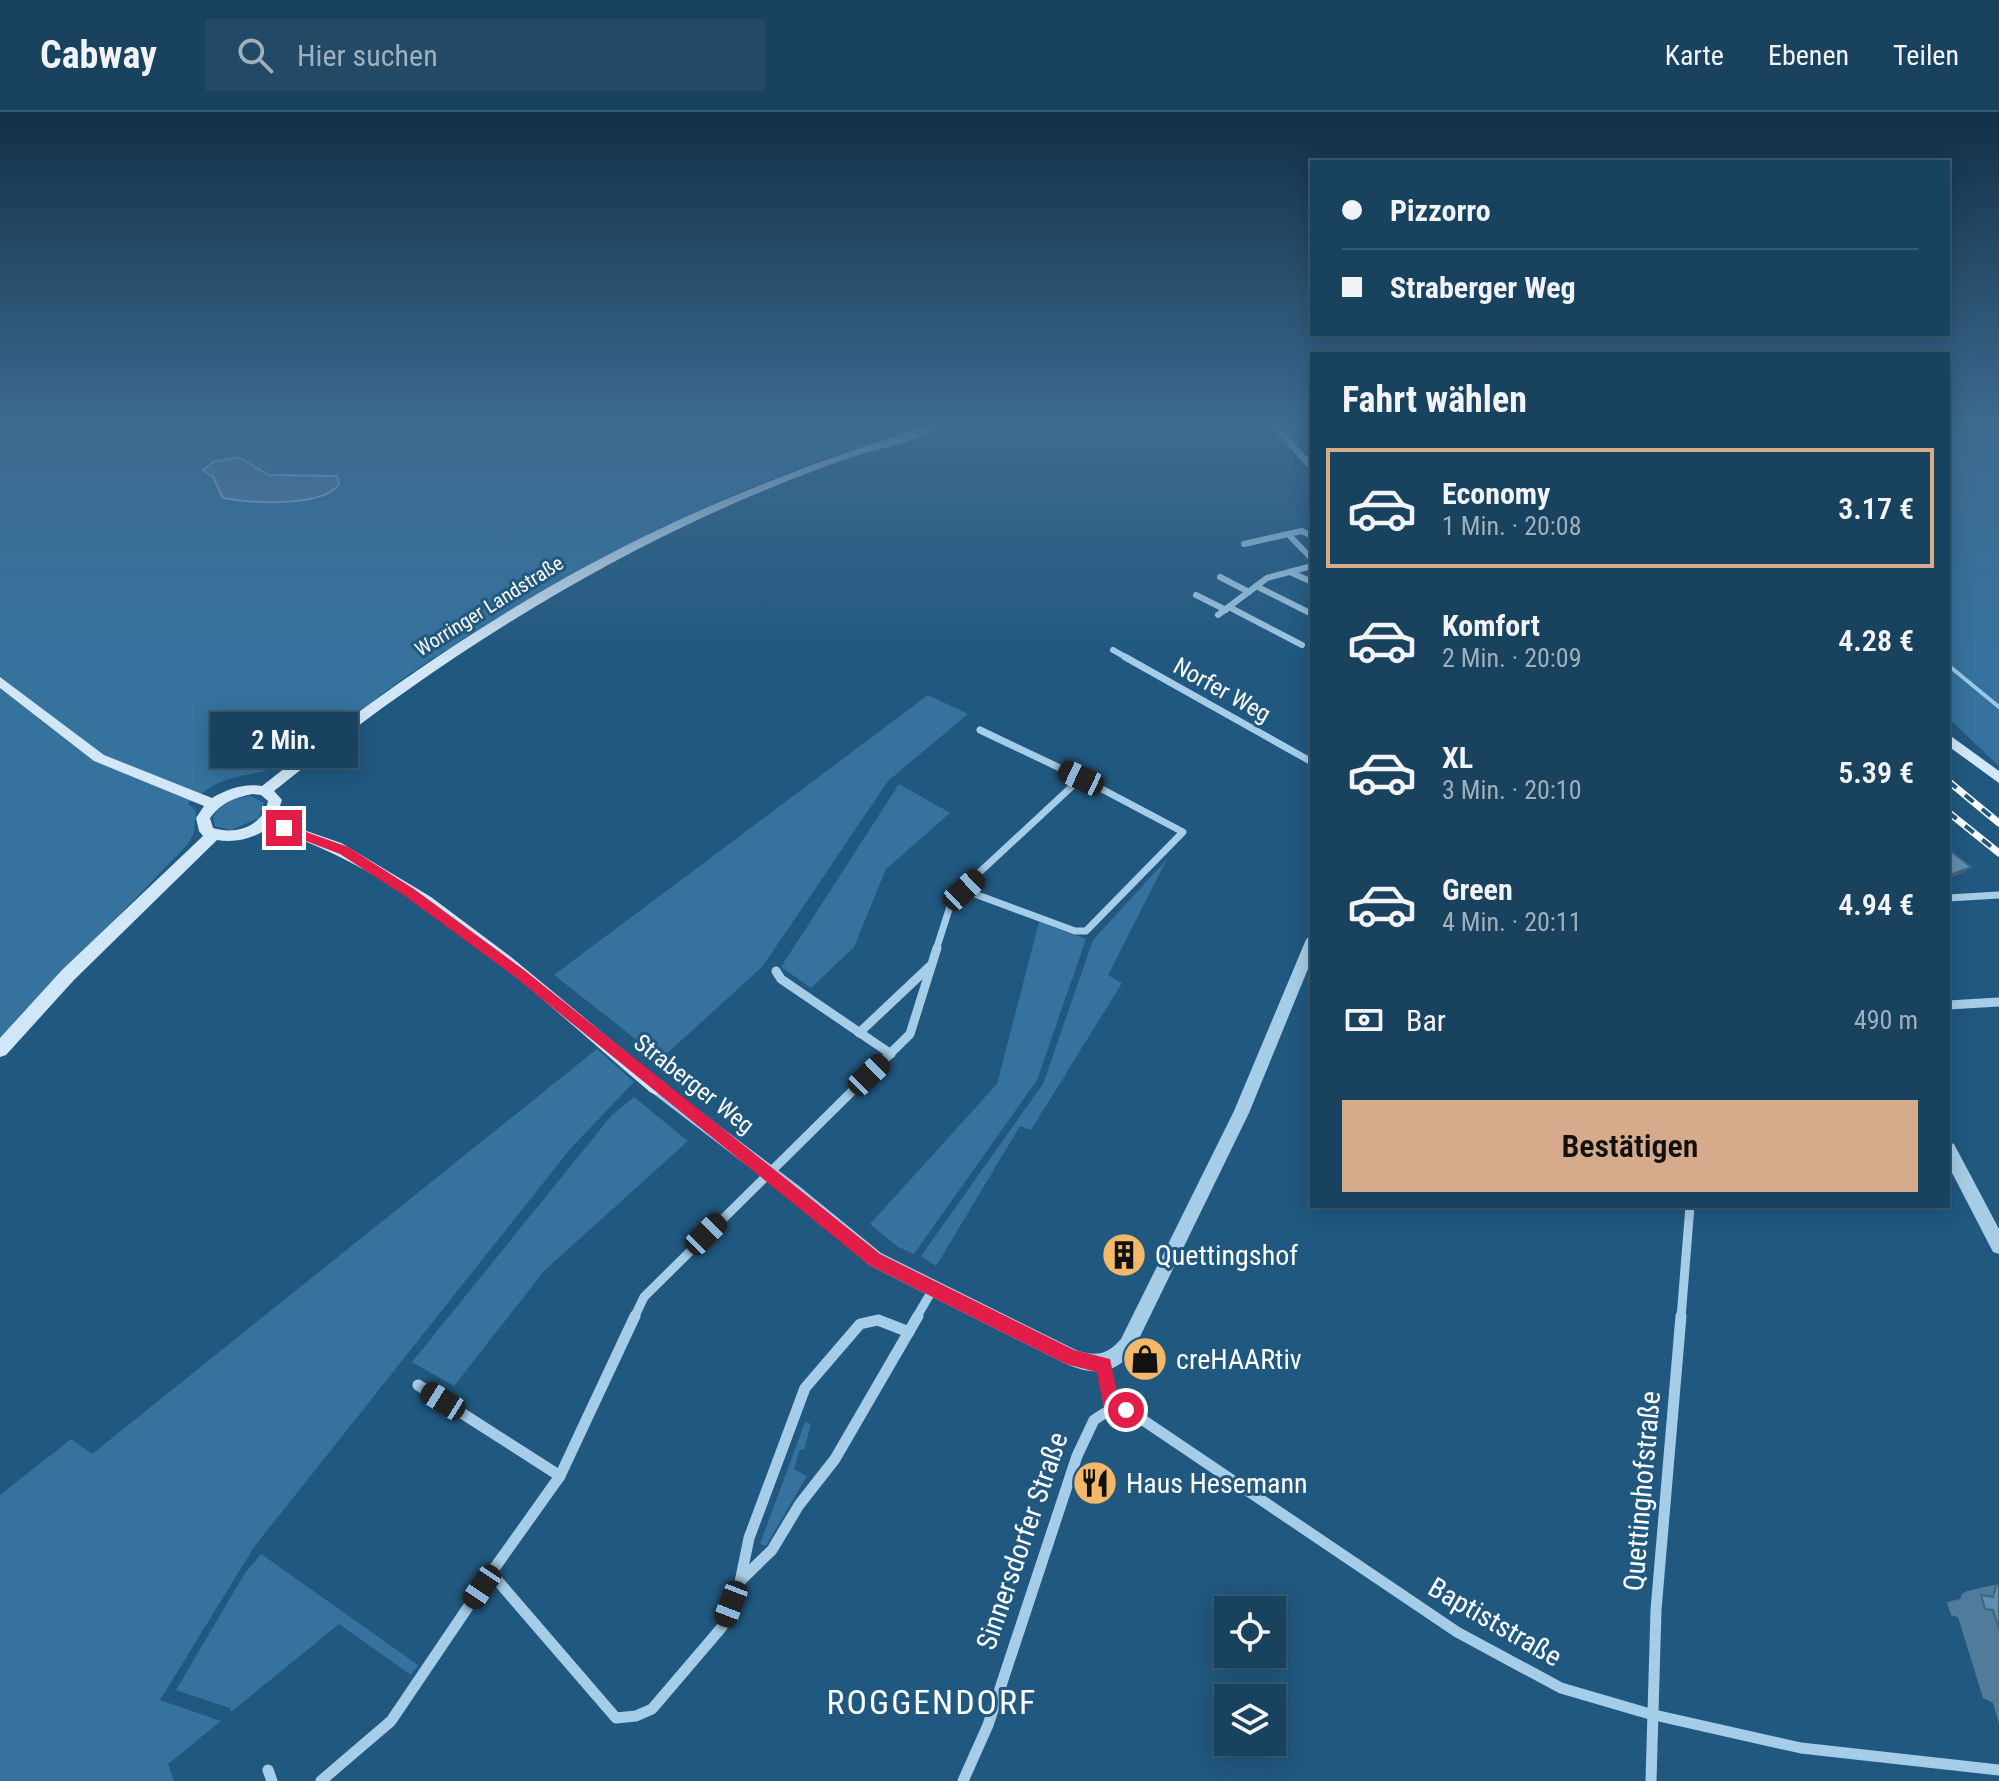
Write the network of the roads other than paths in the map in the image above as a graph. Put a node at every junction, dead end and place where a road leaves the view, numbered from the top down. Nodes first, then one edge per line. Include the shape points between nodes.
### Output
1 (724, 505) edge
2 (1288, 534) junction
3 (1310, 535) edge
4 (1244, 544) dead end
5 (1310, 557) edge
6 (1310, 567) edge
7 (1290, 572) junction
8 (1220, 577) dead end
9 (1310, 581) edge
10 (1256, 586) junction
11 (1249, 592) junction
12 (1196, 595) dead end
13 (1227, 609) junction
14 (1310, 613) edge
15 (1218, 615) dead end
16 (1302, 645) dead end
17 (1113, 650) dead end
18 (0, 681) edge
19 (980, 730) dead end
20 (1950, 741) edge
21 (1310, 761) edge
22 (1081, 778) junction
23 (1999, 778) edge
24 (265, 791) junction
25 (213, 804) junction
26 (266, 822) junction
27 (213, 835) junction
28 (964, 890) junction
29 (1999, 895) edge
30 (1950, 898) edge
31 (1310, 947) edge
32 (930, 966) junction
33 (776, 971) dead end
34 (1999, 1002) edge
35 (1950, 1005) edge
36 (859, 1033) junction
37 (0, 1050) edge
38 (891, 1054) junction
39 (656, 1087) joint
40 (1950, 1153) edge
41 (769, 1172) junction
42 (1690, 1208) edge
43 (1999, 1246) edge
44 (933, 1289) junction
45 (909, 1332) junction
46 (1104, 1365) junction
47 (418, 1385) dead end
48 (1111, 1409) junction
49 (560, 1476) junction
50 (491, 1573) junction
51 (740, 1582) junction
52 (1650, 1714) junction
53 (1999, 1770) edge
54 (321, 1781) edge
55 (963, 1781) edge
56 (1651, 1781) edge

1 - 24 main road, Worringer Landstraße via 594,566 514,612 416,675
2 - 3 street
2 - 4 street
2 - 5 street
6 - 7 street
7 - 9 street
7 - 10 street
8 - 11 street
10 - 11 street
10 - 14 street
11 - 13 street
12 - 13 street
13 - 15 street
13 - 16 street
17 - 21 street, Norfer Weg
18 - 25 main road via 99,758
19 - 22 street
20 - 23 main road
22 - 28 street
22 - 28 street via 1183,832 1146,876 1086,931
24 - 25 main road via 239,791
24 - 26 main road via 272,794 276,807
25 - 27 main road via 203,825
26 - 27 main road via 233,836
26 - 39 main road, Straberger Weg via 344,850 410,892
27 - 37 main road via 68,975
28 - 32 street via 953,897
29 - 30 street
31 - 46 street via 1202,1197 1127,1345
32 - 36 street
32 - 38 street via 915,1026
33 - 36 street
34 - 35 street
36 - 38 street
38 - 41 street
39 - 41 street, Straberger Weg
40 - 43 street
41 - 44 street, Straberger Weg via 875,1259
41 - 49 street via 644,1297
42 - 52 street, Quettinghofstraße
44 - 45 street
44 - 46 street, Straberger Weg via 1072,1358
45 - 51 street via 835,1459 772,1550
45 - 51 street via 869,1318 805,1388 749,1538
46 - 48 street
47 - 49 street
48 - 52 street, Baptiststraße via 1137,1416 1508,1662 1561,1688
48 - 55 street, Sinnersdorfer Straße via 1094,1420 1077,1456 988,1725
49 - 50 street
50 - 51 street via 616,1718 652,1709 722,1627
50 - 54 street via 391,1721
52 - 53 street, Baptiststraße via 1801,1748
52 - 56 street, Quettinghofstraße

